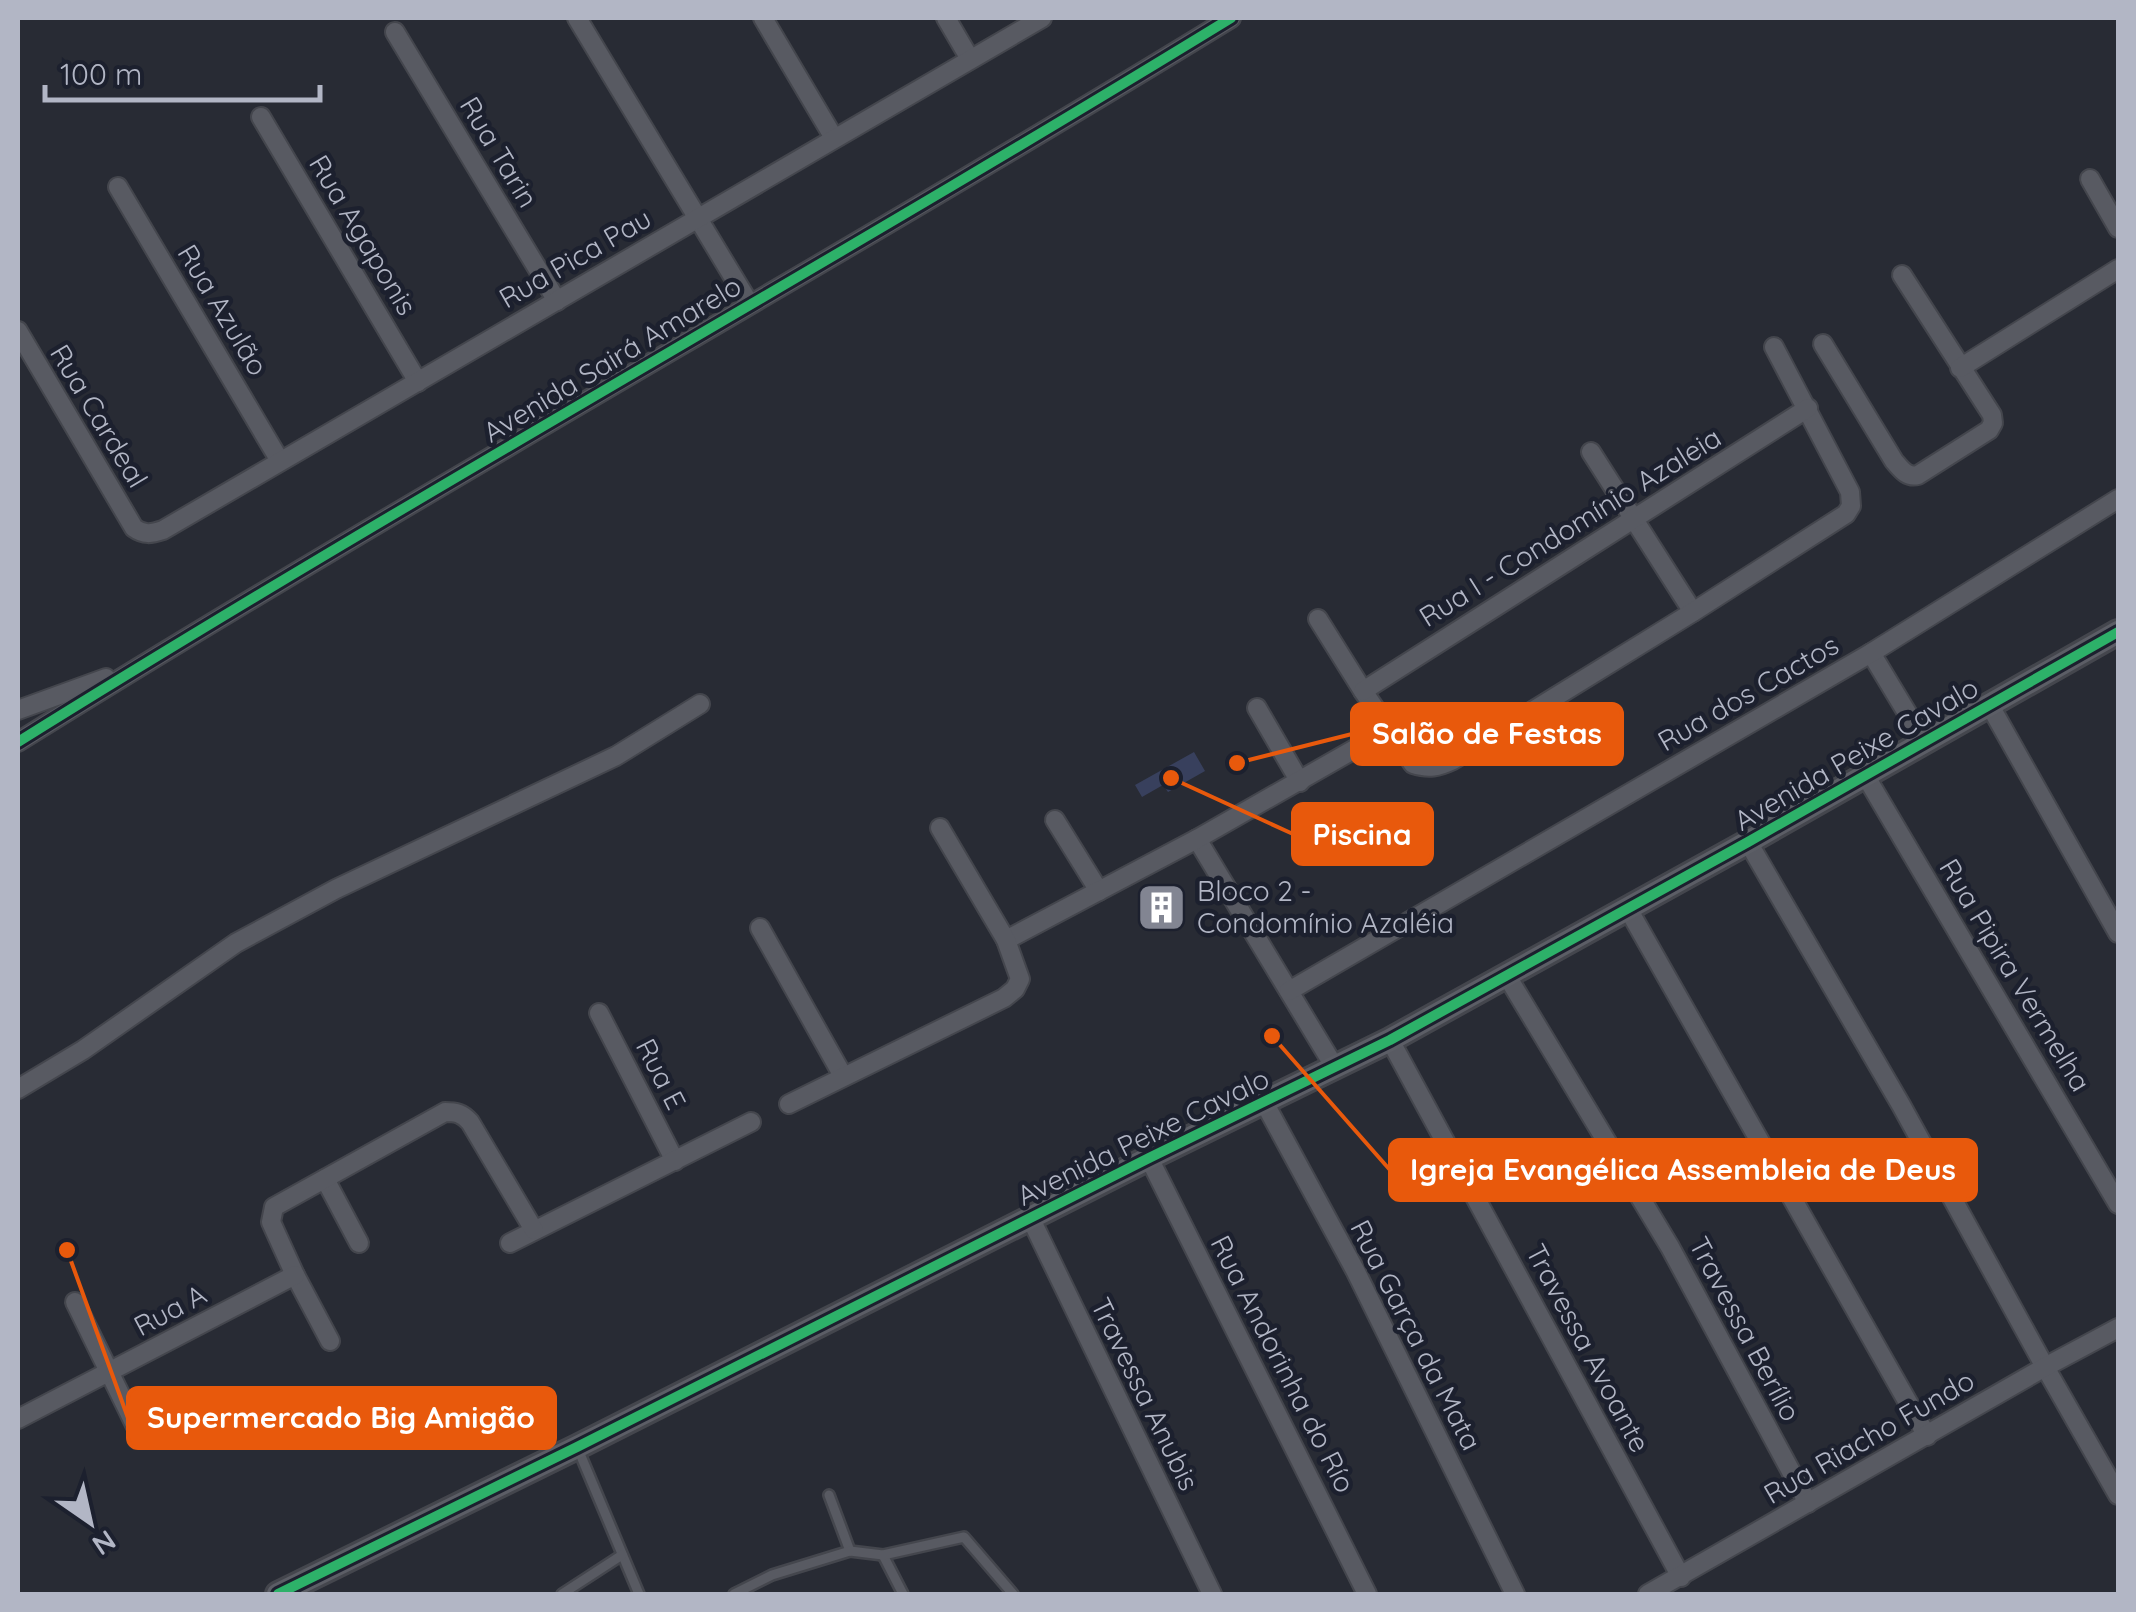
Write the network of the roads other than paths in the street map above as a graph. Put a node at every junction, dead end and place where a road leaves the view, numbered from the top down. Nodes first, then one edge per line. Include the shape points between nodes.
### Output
1 (577, 18) edge
2 (763, 18) edge
3 (946, 18) edge
4 (1042, 18) edge
5 (1231, 18) edge
6 (394, 32) dead end
7 (970, 59) junction
8 (260, 117) dead end
9 (834, 138) junction
10 (2090, 179) dead end
11 (118, 187) dead end
12 (697, 218) junction
13 (2118, 228) edge
14 (2118, 269) edge
15 (1902, 274) dead end
16 (557, 301) junction
17 (749, 303) junction
18 (18, 332) edge
19 (1822, 344) dead end
20 (1774, 347) dead end
21 (1960, 368) junction
22 (418, 382) junction
23 (1808, 408) junction
24 (1591, 452) dead end
25 (280, 461) junction
26 (2118, 500) edge
27 (1634, 519) junction
28 (134, 528) joint
29 (1693, 612) junction
30 (1318, 620) dead end
31 (2117, 638) edge
32 (1871, 653) junction
33 (144, 664) junction
34 (1363, 692) junction
35 (700, 704) dead end
36 (1989, 704) junction
37 (1256, 708) dead end
38 (18, 710) edge
39 (1388, 730) junction
40 (1924, 741) junction
41 (18, 742) edge
42 (1865, 775) junction
43 (1300, 782) junction
44 (1054, 820) dead end
45 (940, 828) dead end
46 (1197, 840) junction
47 (1748, 842) junction
48 (1099, 891) junction
49 (1627, 907) junction
50 (760, 928) dead end
51 (2118, 933) edge
52 (1006, 940) junction
53 (1507, 976) junction
54 (1289, 992) junction
55 (598, 1013) dead end
56 (1390, 1040) junction
57 (1334, 1066) junction
58 (843, 1076) junction
59 (18, 1089) edge
60 (1264, 1102) junction
61 (789, 1104) dead end
62 (751, 1122) dead end
63 (1149, 1158) junction
64 (675, 1161) junction
65 (325, 1179) junction
66 (2118, 1204) edge
67 (1030, 1218) junction
68 (534, 1230) junction
69 (359, 1243) dead end
70 (510, 1244) dead end
71 (294, 1275) junction
72 (75, 1302) dead end
73 (2118, 1328) edge
74 (330, 1342) dead end
75 (2045, 1367) junction
76 (111, 1372) junction
77 (18, 1419) edge
78 (1926, 1436) junction
79 (142, 1439) dead end
80 (577, 1447) junction
81 (829, 1495) dead end
82 (2118, 1495) edge
83 (1808, 1503) junction
84 (850, 1551) junction
85 (622, 1555) junction
86 (882, 1556) junction
87 (1680, 1577) junction
88 (278, 1594) edge
89 (562, 1594) edge
90 (639, 1594) edge
91 (734, 1594) edge
92 (903, 1594) edge
93 (1013, 1594) edge
94 (1212, 1594) edge
95 (1368, 1594) edge
96 (1515, 1594) edge
97 (1648, 1594) edge

1 - 12 street
2 - 9 street
3 - 7 street
4 - 7 street, Rua Pica Pau
5 - 17 street, Avenida Sairá Amarelo
6 - 16 street, Rua Tarin
7 - 9 street, Rua Pica Pau
8 - 22 street, Rua Agaponis
9 - 12 street, Rua Pica Pau
10 - 13 street
11 - 25 street, Rua Azulão
12 - 16 street, Rua Pica Pau
12 - 17 street
14 - 21 street
15 - 21 street
16 - 22 street, Rua Pica Pau
17 - 33 street, Avenida Sairá Amarelo
18 - 28 street, Rua Cardeal
19 - 21 street via 1894,461 1912,477 1993,422
20 - 23 street
22 - 25 street, Rua Pica Pau
23 - 27 street, Rua I - Condomínio Azaleia
23 - 29 street via 1850,492 1846,514
24 - 27 street
25 - 28 street, Rua Pica Pau via 163,530
26 - 32 street, Rua dos Cactos
27 - 29 street
27 - 34 street, Rua I - Condomínio Azaleia
29 - 39 street via 1439,767 1413,764
30 - 34 street
31 - 36 street, Avenida Peixe Cavalo
32 - 40 street, Rua dos Cactos
32 - 54 street, Rua dos Cactos
33 - 38 street
33 - 41 street, Avenida Sairá Amarelo
34 - 39 street
35 - 59 street via 616,756 236,944
36 - 40 street, Avenida Peixe Cavalo
36 - 51 street
37 - 43 street
39 - 43 street
40 - 42 street, Avenida Peixe Cavalo
42 - 47 street, Avenida Peixe Cavalo
42 - 66 street, Rua Pipira Vermelha
43 - 46 street
44 - 48 street
45 - 52 street
46 - 48 street
46 - 54 street
47 - 49 street, Avenida Peixe Cavalo
47 - 75 street
48 - 52 street
49 - 53 street, Avenida Peixe Cavalo
49 - 78 street
50 - 58 street
52 - 58 street via 1020,979 1004,998
53 - 56 street, Avenida Peixe Cavalo
53 - 83 street, Travessa Berílio via 1670,1247
54 - 57 street
55 - 64 street, Rua E
56 - 57 street, Avenida Peixe Cavalo
56 - 87 street, Travessa Avoante
57 - 60 street, Avenida Peixe Cavalo
58 - 61 street
60 - 63 street, Avenida Peixe Cavalo
60 - 96 street, Rua Garça da Mata
62 - 64 street
63 - 67 street, Avenida Peixe Cavalo
63 - 95 street, Rua Andorinha do Río
64 - 68 street
65 - 68 street via 444,1112 455,1112 470,1122
65 - 69 street
65 - 71 street via 274,1207 272,1222
67 - 80 street, Avenida Peixe Cavalo
67 - 94 street, Travessa Anubis
68 - 70 street
71 - 74 street
71 - 76 street, Rua A
72 - 76 street
73 - 75 street, Rua Riacho Fundo
75 - 78 street, Rua Riacho Fundo
75 - 82 street
76 - 77 street, Rua A
76 - 79 street
78 - 83 street, Rua Riacho Fundo
80 - 85 lane
80 - 88 street, Avenida Peixe Cavalo
81 - 84 lane
83 - 87 street, Rua Riacho Fundo
84 - 86 lane
84 - 91 lane
85 - 89 lane
85 - 90 lane
86 - 92 lane
86 - 93 lane via 964,1537
87 - 97 street, Rua Riacho Fundo

